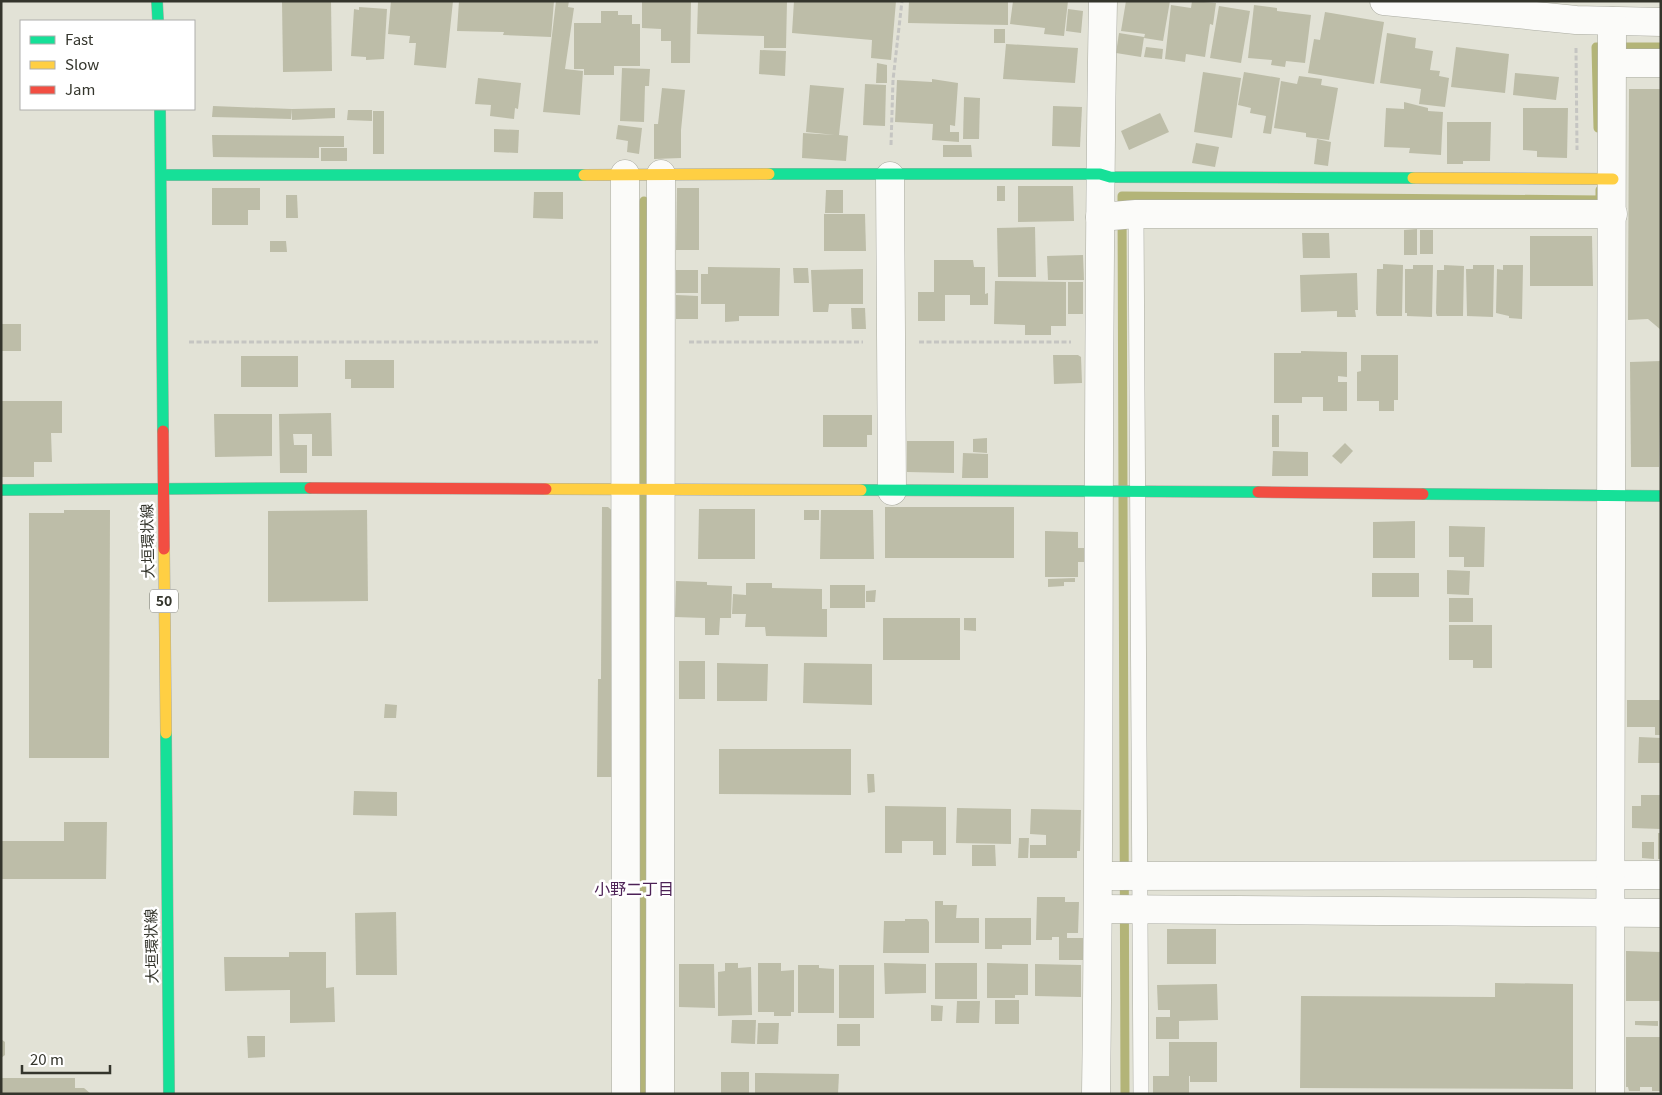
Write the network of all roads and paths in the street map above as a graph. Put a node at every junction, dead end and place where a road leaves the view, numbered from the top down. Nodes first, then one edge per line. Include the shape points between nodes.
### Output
1 (157, 1) edge
2 (902, 1) edge
3 (1103, 1) edge
4 (1384, 1) edge
5 (158, 20) edge
6 (1576, 20) junction
7 (1612, 21) junction
8 (1661, 22) edge
9 (1612, 63) junction
10 (1661, 63) edge
11 (160, 110) edge
12 (624, 174) junction
13 (661, 174) junction
14 (1100, 174) junction
15 (162, 175) junction
16 (890, 176) junction
17 (1577, 179) junction
18 (1613, 179) junction
19 (1136, 214) junction
20 (1613, 214) junction
21 (1100, 217) junction
22 (162, 488) junction
23 (1, 490) edge
24 (627, 490) junction
25 (660, 491) junction
26 (892, 491) junction
27 (1098, 491) junction
28 (1137, 491) junction
29 (1612, 496) junction
30 (1661, 496) edge
31 (1610, 875) junction
32 (1661, 875) edge
33 (1099, 876) junction
34 (1138, 876) junction
35 (1099, 909) junction
36 (1140, 909) junction
37 (1610, 913) junction
38 (1661, 913) edge
39 (169, 1094) edge
40 (626, 1094) edge
41 (660, 1094) edge
42 (1096, 1094) edge
43 (1141, 1094) edge
44 (1610, 1094) edge

1 - 5 street
2 - 16 path via 893,80
3 - 14 street
4 - 6 street
6 - 7 street
6 - 17 path
7 - 8 street
7 - 9 street
9 - 10 street
9 - 18 street
11 - 15 street, 大垣環状線 / 50
12 - 13 street
12 - 15 street
12 - 24 street
13 - 16 street
13 - 25 street
14 - 16 street
14 - 17 street via 1110,178
14 - 21 street
15 - 22 street, 大垣環状線 / 50
16 - 26 street
17 - 18 street
18 - 20 street
19 - 20 street
19 - 21 street
19 - 28 lane
20 - 29 street
21 - 27 street
22 - 23 street
22 - 24 street
22 - 39 street, 大垣環状線 / 50
24 - 25 street
24 - 40 street
25 - 26 street
25 - 41 street
26 - 27 street
27 - 28 street
27 - 33 street
28 - 29 street
28 - 34 lane
29 - 30 street
29 - 31 street
31 - 32 street
31 - 34 street
31 - 37 street
33 - 34 street
33 - 35 street
34 - 36 lane
35 - 36 street
35 - 42 street
36 - 37 street
36 - 43 lane
37 - 38 street
37 - 44 street

